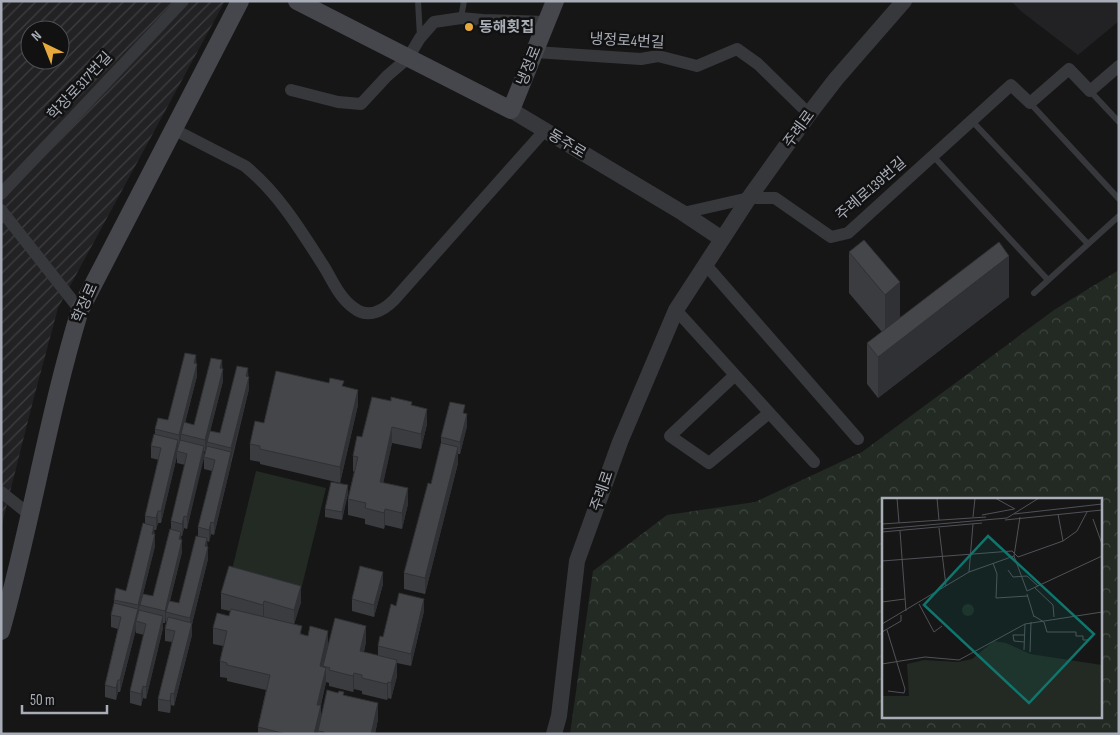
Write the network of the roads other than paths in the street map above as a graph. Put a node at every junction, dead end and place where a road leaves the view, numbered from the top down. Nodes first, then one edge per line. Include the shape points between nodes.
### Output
1 (183, 1) edge
2 (240, 1) edge
3 (297, 1) edge
4 (418, 1) edge
5 (464, 1) edge
6 (555, 1) edge
7 (904, 1) edge
8 (462, 18) junction
9 (546, 22) junction
10 (420, 38) junction
11 (535, 52) junction
12 (408, 58) junction
13 (1119, 66) edge
14 (291, 90) dead end
15 (1090, 91) junction
16 (1030, 103) junction
17 (511, 110) junction
18 (809, 114) junction
19 (972, 121) junction
20 (1119, 122) edge
21 (174, 129) junction
22 (544, 130) junction
23 (933, 156) junction
24 (1, 194) edge
25 (749, 198) junction
26 (1119, 199) edge
27 (1, 210) edge
28 (683, 214) junction
29 (1119, 216) edge
30 (722, 239) junction
31 (1088, 244) junction
32 (705, 264) junction
33 (1048, 280) junction
34 (1034, 293) dead end
35 (80, 310) junction
36 (676, 310) junction
37 (735, 375) junction
38 (769, 413) junction
39 (858, 439) dead end
40 (814, 462) dead end
41 (1, 492) edge
42 (30, 515) junction
43 (1, 631) edge
44 (554, 734) edge

1 - 24 street, 학장로317번길
2 - 21 main road, 학장로
3 - 12 main road, 동주로
4 - 10 lane
5 - 8 lane
6 - 9 main road, 냉정로
7 - 18 street, 주례로
8 - 9 street, 냉정로
8 - 10 street, 냉정로 via 434,22
9 - 11 main road, 냉정로
10 - 12 street
11 - 17 main road, 냉정로
11 - 18 street, 냉정로4번길 via 641,59 658,56 697,66 737,49 758,64
12 - 14 street via 361,104 338,102
12 - 17 main road, 동주로
13 - 15 street
15 - 16 street via 1069,69
15 - 20 lane
16 - 19 street, 주례로139번길 via 1011,85
16 - 26 lane, 주례로139번길
17 - 22 street, 동주로
18 - 25 street, 주례로
19 - 23 street, 주례로139번길
19 - 31 lane
21 - 22 street via 252,172 288,211 345,299 354,308 371,314 380,312 394,300
21 - 35 main road, 학장로
22 - 28 street, 동주로
23 - 25 street, 주례로139번길 via 848,233 831,237 775,198
23 - 33 lane
25 - 28 street, 주례로139번길
25 - 30 street, 주례로
27 - 35 street
28 - 30 street, 동주로
29 - 31 lane
30 - 32 street, 주례로
31 - 33 lane
32 - 36 street, 주례로
32 - 39 street
33 - 34 lane
35 - 42 main road, 학장로 via 68,348
36 - 37 street
36 - 44 street, 주례로 via 620,442 578,561
37 - 38 street
37 - 38 street via 670,436 709,463
38 - 40 street
41 - 42 street
42 - 43 main road, 학장로

